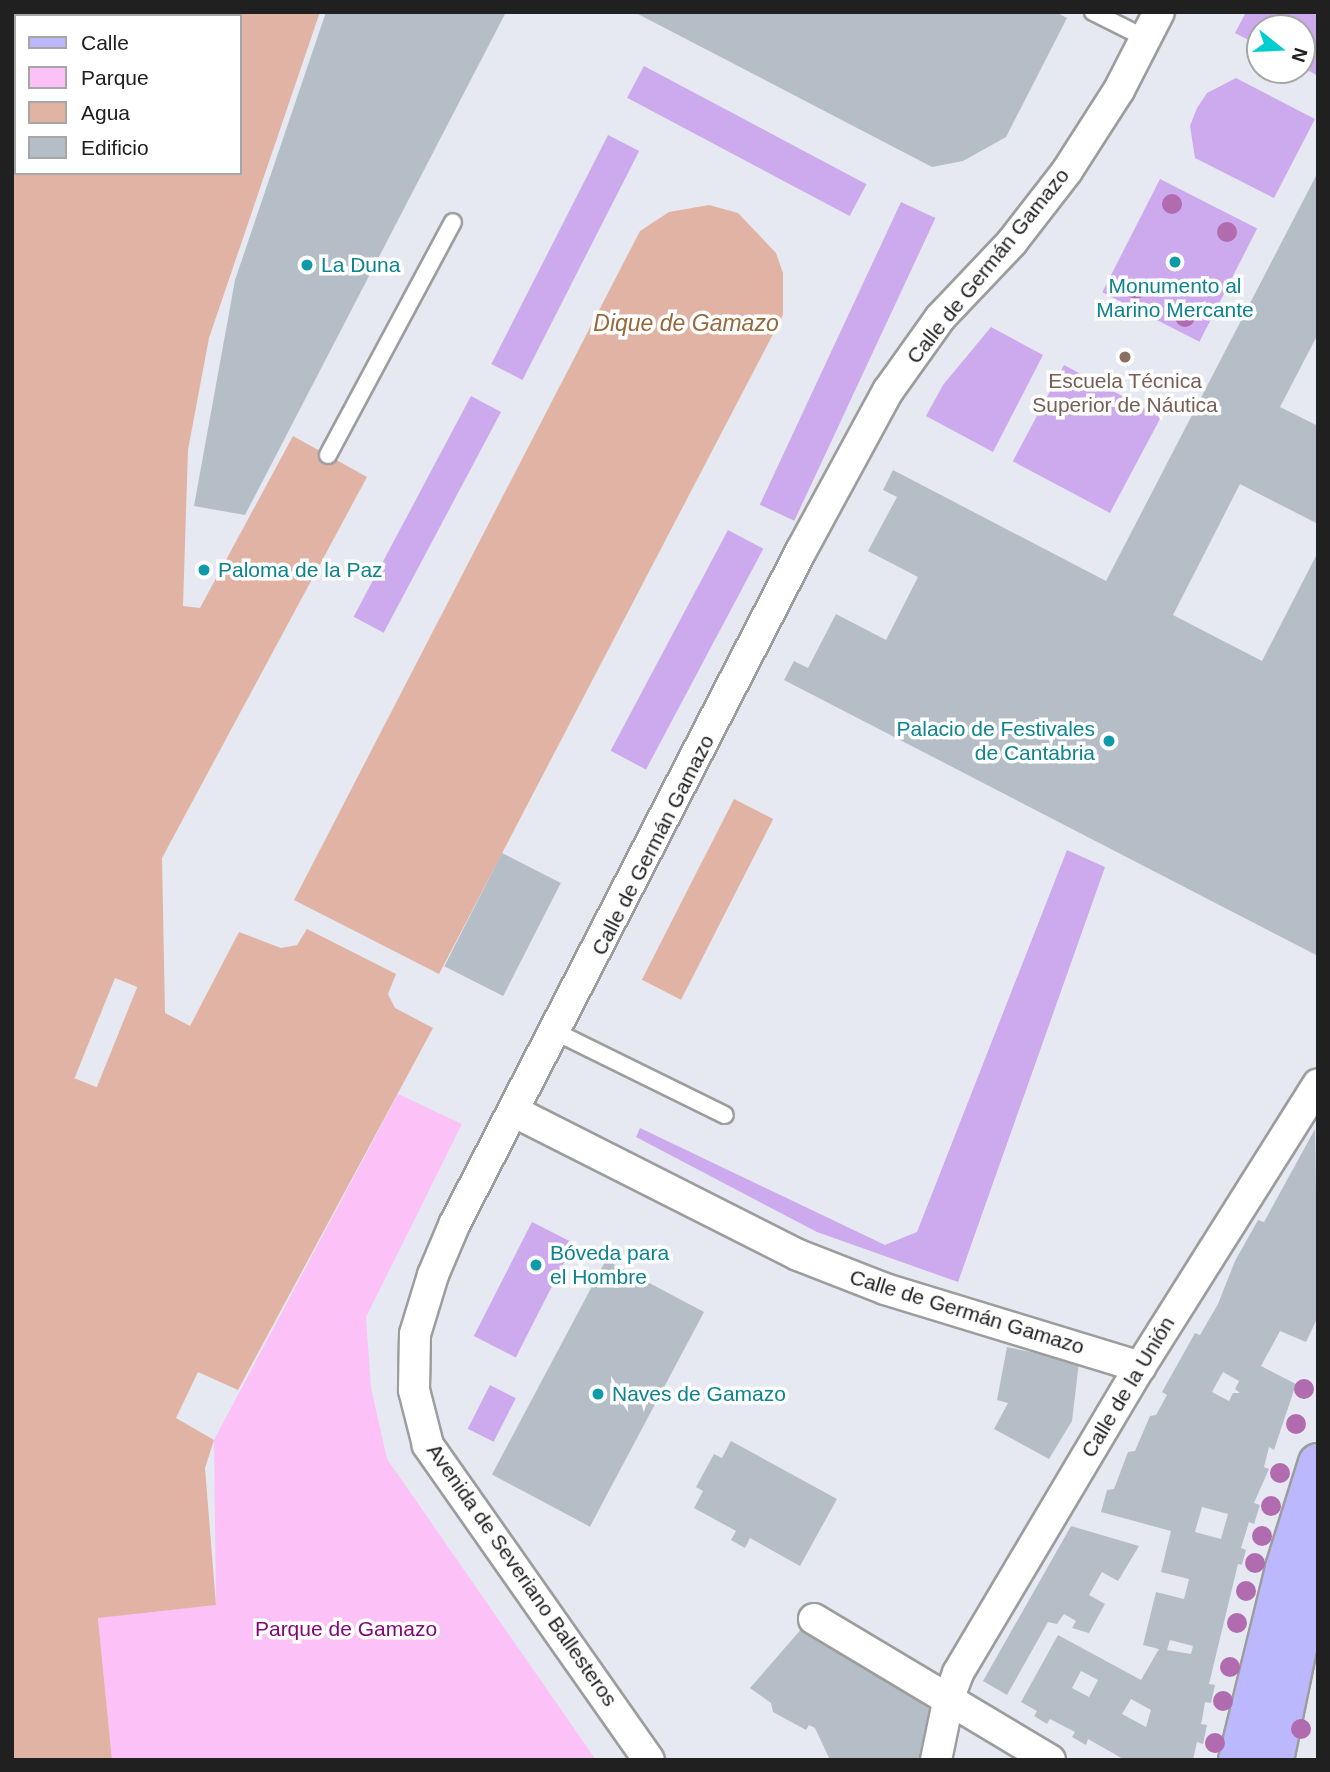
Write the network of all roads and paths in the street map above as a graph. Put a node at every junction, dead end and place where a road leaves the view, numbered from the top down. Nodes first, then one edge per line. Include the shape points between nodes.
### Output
1 (1093, 12) edge
2 (1159, 12) edge
3 (1147, 39) junction
4 (453, 222) dead end
5 (328, 455) dead end
6 (556, 1032) junction
7 (1318, 1084) edge
8 (513, 1111) junction
9 (725, 1115) dead end
10 (1140, 1367) junction
11 (1318, 1463) edge
12 (1318, 1548) edge
13 (814, 1619) dead end
14 (1296, 1632) edge
15 (948, 1697) junction
16 (649, 1760) edge
17 (936, 1760) edge
18 (1050, 1760) edge
19 (1238, 1760) edge
20 (1274, 1760) edge

1 - 3 lane
2 - 3 street, Calle de Germán Gamazo
3 - 6 street, Calle de Germán Gamazo via 1067,171 1012,242 940,318 888,391 801,551
4 - 5 lane
6 - 8 street, Calle de Germán Gamazo
6 - 9 lane
7 - 10 street, Calle de la Unión
8 - 10 street, Calle de Germán Gamazo via 798,1255 884,1289
8 - 16 street, Avenida de Severiano Ballesteros via 433,1275 415,1334 414,1390 428,1445
10 - 15 street, Calle de la Unión
11 - 14 main road
12 - 14 main road
13 - 15 street
14 - 19 main road
14 - 20 main road
15 - 17 street, Calle de la Unión
15 - 18 street via 972,1717

